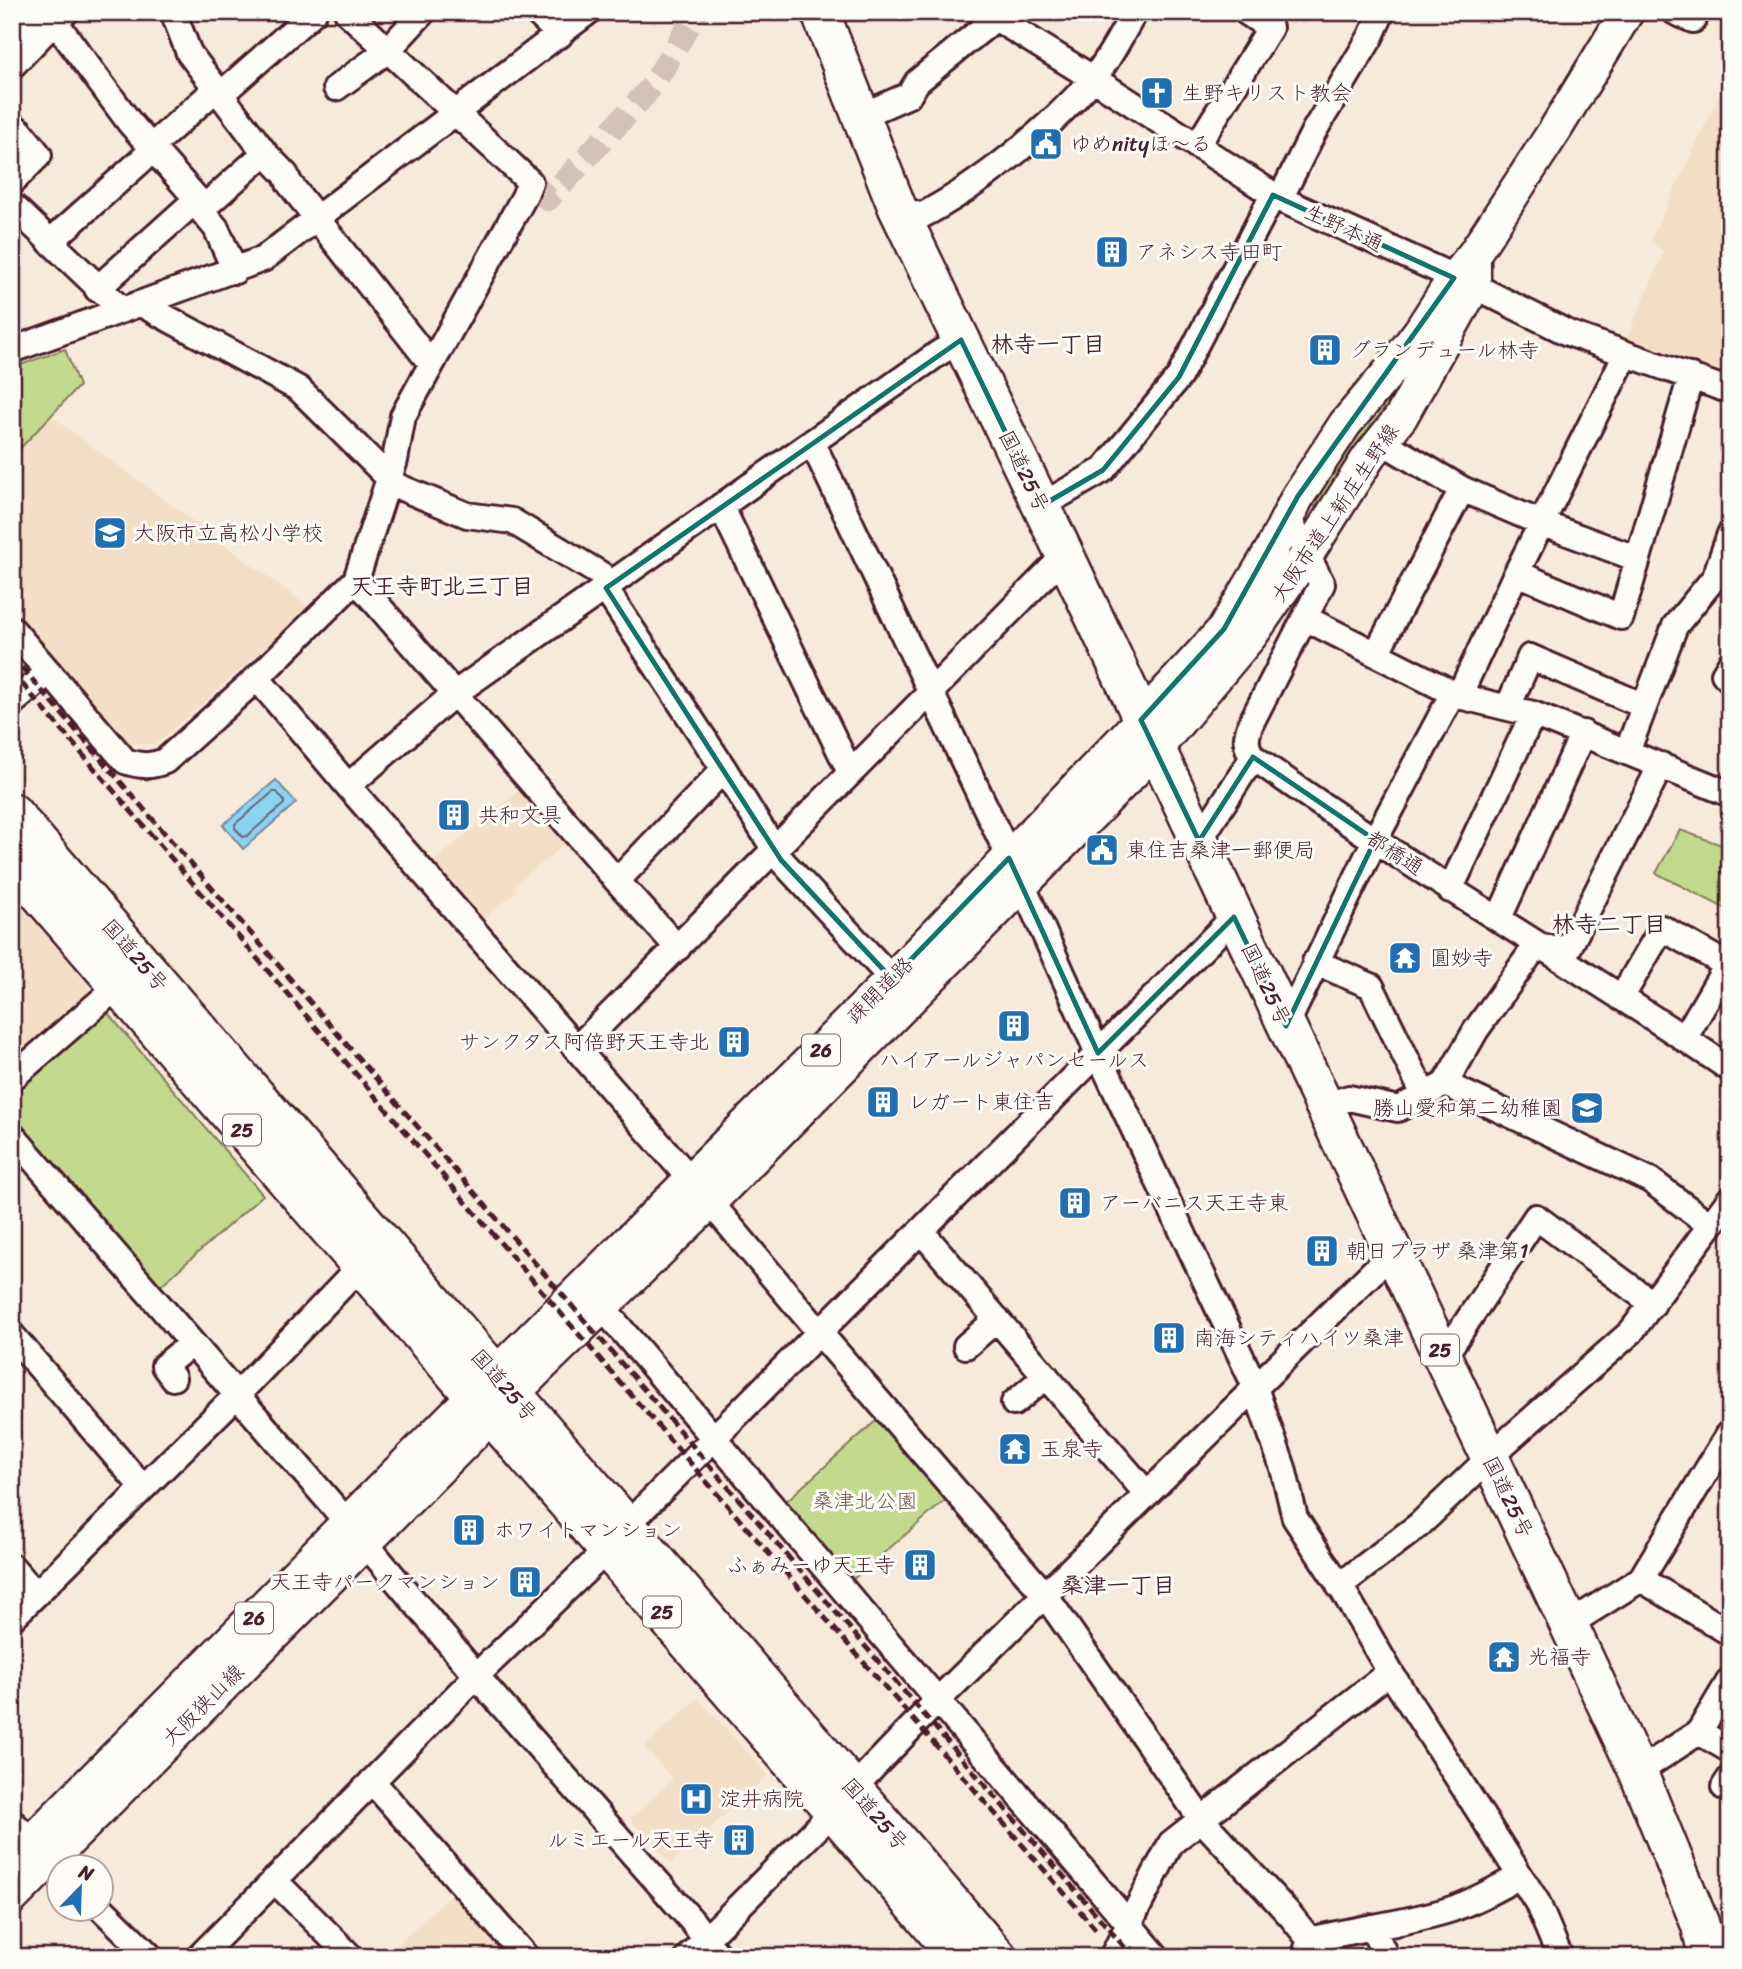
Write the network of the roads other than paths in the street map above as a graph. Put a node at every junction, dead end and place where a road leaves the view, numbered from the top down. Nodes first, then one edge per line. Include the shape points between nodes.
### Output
1 (27, 12) edge
2 (173, 12) edge
3 (314, 12) edge
4 (347, 12) edge
5 (423, 12) edge
6 (536, 12) edge
7 (589, 12) edge
8 (820, 12) edge
9 (1135, 12) edge
10 (1246, 12) edge
11 (1382, 12) edge
12 (1628, 12) edge
13 (1675, 12) edge
14 (1698, 12) edge
15 (995, 14) edge
16 (51, 15) edge
17 (560, 35) junction
18 (12, 46) edge
19 (388, 50) junction
20 (12, 66) edge
21 (1094, 79) junction
22 (336, 88) dead end
23 (218, 92) junction
24 (456, 114) junction
25 (861, 116) junction
26 (12, 125) edge
27 (1197, 146) junction
28 (152, 148) junction
29 (265, 153) junction
30 (12, 182) edge
31 (1276, 197) junction
32 (199, 204) junction
33 (12, 205) edge
34 (897, 207) junction
35 (318, 218) junction
36 (50, 243) junction
37 (235, 271) junction
38 (1464, 282) junction
39 (97, 289) junction
40 (131, 307) junction
41 (961, 340) junction
42 (12, 350) edge
43 (1626, 354) junction
44 (433, 361) junction
45 (1691, 376) junction
46 (1730, 391) edge
47 (1381, 441) junction
48 (812, 442) junction
49 (389, 480) junction
50 (1461, 489) junction
51 (721, 506) junction
52 (1041, 506) junction
53 (1288, 517) junction
54 (1541, 523) junction
55 (1730, 534) edge
56 (1308, 553) junction
57 (1065, 555) junction
58 (1639, 559) junction
59 (1517, 573) junction
60 (356, 580) junction
61 (606, 588) junction
62 (1305, 618) junction
63 (12, 629) edge
64 (1376, 654) junction
65 (1730, 664) edge
66 (49, 672) junction
67 (257, 678) junction
68 (1730, 680) edge
69 (454, 694) junction
70 (930, 694) junction
71 (1456, 694) junction
72 (12, 703) edge
73 (1644, 706) junction
74 (1508, 708) junction
75 (1533, 713) junction
76 (1583, 733) junction
77 (1148, 735) junction
78 (1627, 752) junction
79 (1253, 757) junction
80 (1661, 765) junction
81 (724, 769) junction
82 (850, 772) junction
83 (348, 786) junction
84 (1730, 794) edge
85 (12, 812) edge
86 (1375, 840) junction
87 (1199, 841) junction
88 (775, 848) junction
89 (12, 862) edge
90 (1016, 871) junction
91 (617, 881) junction
92 (1450, 890) junction
93 (1234, 917) junction
94 (1499, 918) junction
95 (1543, 947) junction
96 (678, 948) junction
97 (1315, 962) junction
98 (1728, 963) edge
99 (891, 979) junction
100 (118, 986) junction
101 (1621, 998) junction
102 (1286, 1026) junction
103 (1684, 1039) junction
104 (577, 1048) junction
105 (1098, 1053) junction
106 (1730, 1069) edge
107 (12, 1078) edge
108 (1435, 1089) junction
109 (1323, 1106) junction
110 (12, 1135) edge
111 (701, 1191) junction
112 (1722, 1215) edge
113 (921, 1231) junction
114 (1393, 1252) junction
115 (360, 1268) junction
116 (1653, 1304) junction
117 (602, 1307) junction
118 (996, 1319) junction
119 (818, 1332) junction
120 (12, 1335) edge
121 (191, 1344) junction
122 (966, 1346) dead end
123 (1443, 1358) junction
124 (1046, 1376) junction
125 (173, 1378) dead end
126 (1255, 1388) junction
127 (237, 1395) junction
128 (493, 1395) junction
129 (1014, 1403) dead end
130 (1730, 1432) edge
131 (713, 1438) junction
132 (1489, 1458) junction
133 (144, 1488) junction
134 (1147, 1494) junction
135 (357, 1533) junction
136 (617, 1538) junction
137 (12, 1567) edge
138 (1641, 1578) junction
139 (1339, 1586) junction
140 (36, 1594) junction
141 (1045, 1595) junction
142 (12, 1618) edge
143 (1569, 1624) junction
144 (1730, 1633) edge
145 (1390, 1672) junction
146 (476, 1676) junction
147 (1730, 1680) edge
148 (937, 1702) junction
149 (1699, 1732) junction
150 (1730, 1750) edge
151 (1638, 1772) junction
152 (372, 1781) junction
153 (843, 1798) junction
154 (1201, 1819) junction
155 (33, 1850) edge
156 (1520, 1876) junction
157 (274, 1880) junction
158 (12, 1898) edge
159 (116, 1923) edge
160 (1127, 1923) junction
161 (1372, 1927) junction
162 (712, 1948) edge
163 (1307, 1948) edge
164 (151, 1957) edge
165 (199, 1957) edge
166 (351, 1957) edge
167 (526, 1957) edge
168 (688, 1957) edge
169 (958, 1957) edge
170 (998, 1957) edge
171 (1112, 1957) edge
172 (1157, 1957) edge
173 (1386, 1957) edge
174 (1560, 1957) edge
175 (1708, 1957) edge

1 - 18 street
2 - 23 street via 189,53
3 - 23 street
4 - 19 street
5 - 19 street
6 - 17 street
7 - 17 street
8 - 25 highway, 国道25号 / 25
9 - 21 street
10 - 27 street via 1269,28
11 - 31 street
12 - 38 main road, 大阪市道上新庄生野線 via 1474,254
13 - 14 street via 1693,20
15 - 21 street, 生野本通
15 - 25 street via 917,82 909,95
16 - 20 street
16 - 28 street via 95,79
17 - 24 street
19 - 22 street
19 - 24 street
21 - 27 street, 生野本通
21 - 34 street via 965,192 921,216
23 - 28 street
23 - 29 street
24 - 35 street
24 - 44 street via 533,185
25 - 34 highway, 国道25号 / 25
26 - 30 street via 39,155
27 - 31 street, 生野本通
28 - 32 street
28 - 36 street
29 - 32 street
29 - 35 street
31 - 38 street, 生野本通
31 - 52 street via 1179,377 1103,470
32 - 37 street via 216,228
32 - 39 street
33 - 36 street
34 - 41 highway, 国道25号 / 25
35 - 37 street via 263,259
35 - 44 street
36 - 39 street
37 - 40 street
38 - 43 street, 生野本通 via 1568,333
38 - 47 main road, 大阪市道上新庄生野線 via 1401,417
38 - 53 main road, 大阪市道上新庄生野線 via 1345,424
39 - 40 street
40 - 42 street
40 - 49 street via 299,389
41 - 48 street
41 - 52 highway, 国道25号 / 25
43 - 45 street, 生野本通
43 - 54 street
44 - 49 street via 403,416
45 - 46 street, 生野本通
45 - 58 street
47 - 50 street
47 - 56 main road, 大阪市道上新庄生野線
48 - 51 street
48 - 70 street
49 - 60 street
49 - 61 street via 467,515 512,521 602,575
50 - 54 street
50 - 64 street
51 - 61 street
51 - 82 street
52 - 57 highway, 国道25号 / 25
53 - 56 street
53 - 77 main road, 大阪市道上新庄生野線 via 1224,629
54 - 58 street
54 - 59 street
55 - 73 street via 1715,577 1675,626
56 - 62 street via 1322,584
56 - 77 main road, 大阪市道上新庄生野線 via 1252,634
57 - 70 street
57 - 77 highway, 国道25号 / 25
58 - 59 street via 1620,617
59 - 71 street
60 - 67 street
60 - 69 street
61 - 69 street
61 - 81 street
62 - 64 street
62 - 79 street via 1245,738
63 - 66 street
64 - 71 street
65 - 68 street via 1724,674
66 - 67 street via 125,761 138,766 165,761
66 - 72 street
67 - 83 street
69 - 83 street
69 - 91 street
70 - 82 street
70 - 90 street
71 - 74 street
71 - 86 street
73 - 74 street via 1530,657
73 - 78 street
74 - 75 street
75 - 76 street
75 - 92 street
76 - 78 street
76 - 94 street
77 - 87 highway, 国道25号 / 25
77 - 90 main road, 疎開道路 / 26
78 - 80 street
79 - 86 street, 都橋通
79 - 87 street
80 - 84 street
80 - 95 street via 1568,949
81 - 88 street
81 - 91 street
82 - 88 street
83 - 104 street
85 - 128 highway, 国道25号 / 25
86 - 92 street, 都橋通
86 - 97 street
87 - 93 highway, 国道25号 / 25
88 - 96 street
88 - 99 street
89 - 100 highway, 国道25号 / 25
90 - 99 main road, 疎開道路 / 26
90 - 105 street
90 - 111 main road, 疎開道路 / 26
91 - 96 street
92 - 94 street, 都橋通
93 - 102 highway, 国道25号 / 25
93 - 105 street
94 - 95 street, 都橋通
95 - 101 street, 都橋通
95 - 108 street via 1531,953
96 - 104 street
97 - 102 street
97 - 108 street via 1371,986
98 - 101 street via 1662,928
98 - 103 street
99 - 111 main road, 疎開道路 / 26
100 - 107 street
100 - 115 highway, 国道25号 / 25
101 - 103 street, 都橋通
102 - 109 highway, 国道25号 / 25
103 - 106 street, 都橋通
104 - 111 street
105 - 113 street
105 - 126 street
108 - 109 street via 1398,1108 1349,1098
108 - 112 street
109 - 114 highway, 国道25号 / 25
110 - 121 street
111 - 117 main road, 疎開道路 / 26
111 - 119 street
111 - 128 main road, 疎開道路 / 26
112 - 116 street
113 - 118 street
113 - 119 street
114 - 123 highway, 国道25号 / 25
114 - 126 street
115 - 127 street
115 - 128 highway, 国道25号 / 25
116 - 123 street via 1536,1217
116 - 132 street via 1631,1332
117 - 128 main road, 疎開道路 / 26
117 - 131 street
118 - 122 street
118 - 124 street
119 - 131 street
119 - 141 street
120 - 133 street
121 - 125 street via 164,1366
121 - 127 street
123 - 132 highway, 国道25号 / 25
124 - 129 street
124 - 134 street
126 - 134 street
126 - 139 street via 1283,1468 1294,1518
127 - 133 street
127 - 135 street
128 - 135 main road, 大阪狭山線 / 26
128 - 136 highway, 国道25号 / 25
130 - 138 street
131 - 136 street
131 - 148 street
132 - 139 street via 1419,1525
132 - 143 highway, 国道25号 / 25
133 - 140 street
134 - 141 street
135 - 146 street
135 - 155 main road, 大阪狭山線 / 26
136 - 146 street
136 - 153 highway, 国道25号 / 25
137 - 140 street
138 - 143 street
138 - 144 street
139 - 145 street
140 - 142 street
141 - 148 street
141 - 154 street
143 - 151 highway, 国道25号 / 25
145 - 154 street
145 - 156 street
146 - 152 street
146 - 162 street
147 - 149 street
148 - 153 street
148 - 160 street
149 - 150 street
149 - 151 street
151 - 175 highway, 国道25号 / 25
152 - 157 street
152 - 167 street
153 - 162 street
153 - 169 highway, 国道25号 / 25
153 - 170 highway, 国道25号 / 25
154 - 160 street via 1171,1843
154 - 163 street
155 - 158 main road, 大阪狭山線 / 26
156 - 161 street via 1455,1908
156 - 174 street via 1537,1902
157 - 165 street
157 - 166 street
159 - 164 street
160 - 171 street
160 - 172 street
161 - 163 street
161 - 173 street
162 - 168 street

